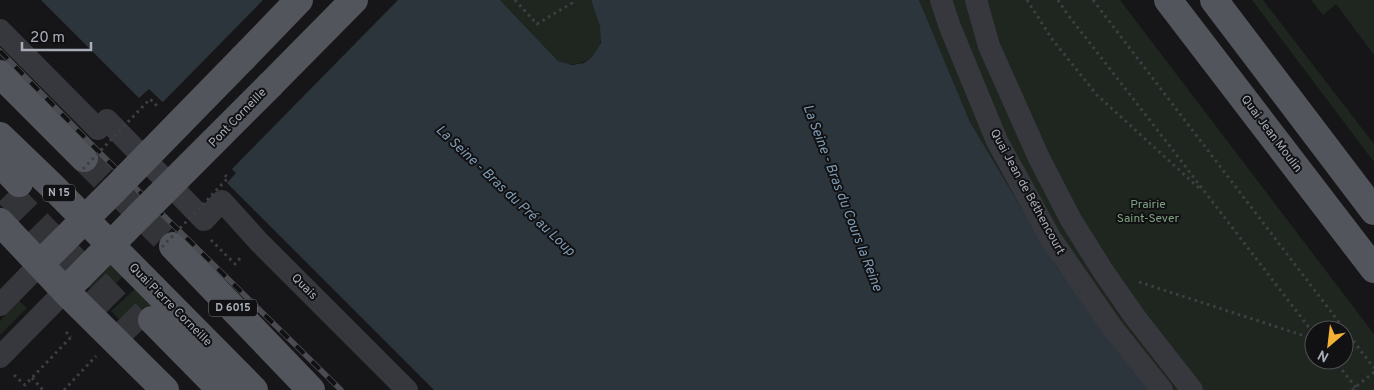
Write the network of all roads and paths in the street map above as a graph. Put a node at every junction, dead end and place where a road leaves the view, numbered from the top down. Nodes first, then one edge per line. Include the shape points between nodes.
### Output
1 (299, 0) edge
2 (354, 0) edge
3 (515, 0) edge
4 (571, 0) edge
5 (942, 0) edge
6 (976, 0) edge
7 (1027, 0) edge
8 (1058, 0) edge
9 (1093, 0) edge
10 (1168, 0) edge
11 (1214, 0) edge
12 (0, 30) edge
13 (0, 74) edge
14 (164, 113) dead end
15 (0, 136) edge
16 (83, 163) joint
17 (0, 164) edge
18 (219, 170) dead end
19 (9, 187) tunnel mouth
20 (1206, 194) junction
21 (1374, 211) edge
22 (90, 216) junction
23 (0, 222) edge
24 (123, 232) junction
25 (167, 247) joint
26 (40, 264) junction
27 (1374, 269) edge
28 (1103, 271) junction
29 (65, 291) junction
30 (0, 305) edge
31 (1304, 321) edge
32 (66, 332) dead end
33 (1304, 336) edge
34 (98, 355) dead end
35 (4, 363) edge
36 (1374, 368) edge
37 (1341, 370) edge
38 (1374, 372) edge
39 (32, 378) junction
40 (1355, 389) edge
41 (43, 390) edge
42 (64, 390) edge
43 (165, 390) edge
44 (201, 390) edge
45 (221, 390) edge
46 (254, 390) edge
47 (311, 390) edge
48 (407, 390) edge
49 (1162, 390) edge
50 (1192, 390) edge

1 - 22 main road, bridge
2 - 24 main road, Pont Corneille, bridge
3 - 4 path via 537,24 572,3
5 - 49 street, Quai Jean de Béthencourt via 950,27 998,141 1051,239 1111,326
6 - 28 street, Quai Jean de Béthencourt via 989,46 1039,158 1071,220
7 - 20 path via 1052,39 1097,95
8 - 20 path
9 - 36 path
10 - 27 main road, Quai Jean Moulin
11 - 21 main road
12 - 48 street, Quais via 98,130 107,120 204,220 222,201 243,249
13 - 16 main road
14 - 16 path, bridge via 150,99
15 - 22 main road, N 15 via 52,186
17 - 19 main road
18 - 25 path, bridge via 228,178
20 - 31 path
22 - 24 main road, Quai Pierre Corneille / N 15
22 - 26 main road
23 - 26 main road
24 - 29 main road, Pont Corneille
24 - 46 main road, Quai Pierre Corneille
25 - 47 main road, D 6015
26 - 29 main road
26 - 30 street
28 - 33 path
28 - 50 street, Quai Jean de Béthencourt
29 - 35 street
29 - 43 main road
32 - 39 path via 71,337
34 - 42 path
35 - 39 path via 25,384
37 - 40 path
38 - 40 path
39 - 41 path
44 - 45 main road via 147,324

